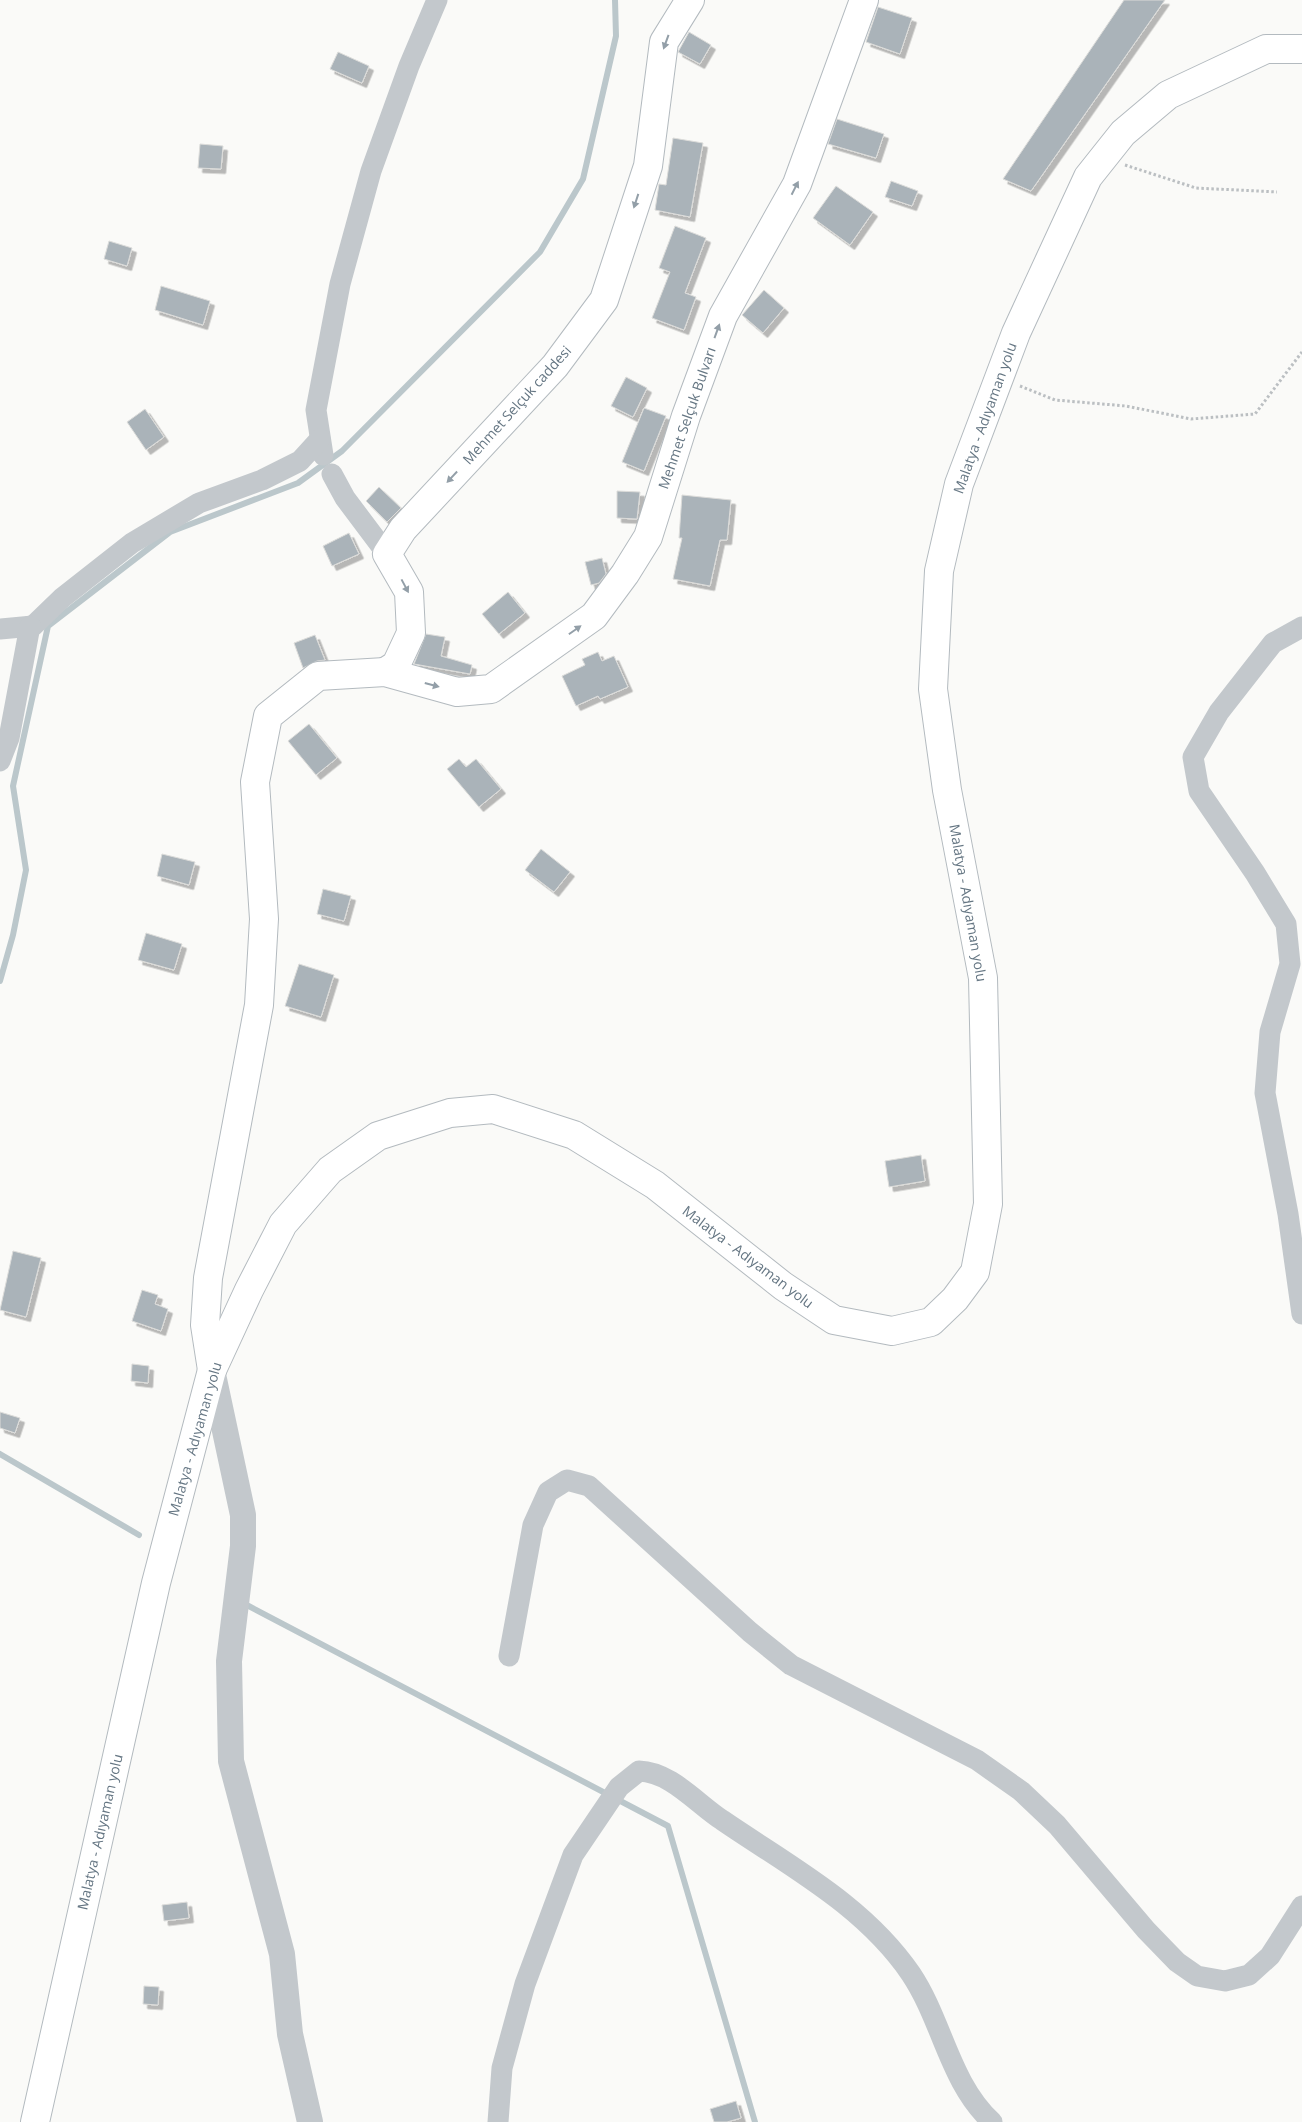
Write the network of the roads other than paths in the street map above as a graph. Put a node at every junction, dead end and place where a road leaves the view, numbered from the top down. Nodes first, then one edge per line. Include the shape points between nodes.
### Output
1 (436, 0) edge
2 (690, 0) edge
3 (864, 0) edge
4 (1302, 49) edge
5 (332, 474) dead end
6 (387, 554) junction
7 (30, 626) junction
8 (1302, 627) edge
9 (0, 629) edge
10 (385, 672) junction
11 (0, 761) edge
12 (1302, 1314) edge
13 (212, 1370) junction
14 (509, 1656) dead end
15 (1302, 1906) edge
16 (35, 2122) edge
17 (310, 2122) edge
18 (498, 2122) edge
19 (992, 2122) edge

1 - 7 street via 371,171 340,284 316,410 322,447 262,480 199,503 132,543
2 -> 6 main road, Mehmet Selçuk caddesi via 664,42 648,166 604,300 555,366 403,529
10 -> 3 main road, Mehmet Selçuk Bulvarı via 457,692 491,689 594,616 625,574 648,537 722,316 797,184
4 - 13 main road, Malatya - Adıyaman yolu via 1266,49 1168,95 1123,133 1088,177 1016,333 959,484 939,571 933,689 947,790 983,978 988,1204 975,1272 960,1292 931,1322 892,1331 834,1320 783,1286 655,1186 574,1135 493,1109 450,1113 378,1136 330,1170 283,1224
5 - 6 street via 344,498
6 -> 10 main road via 408,592 411,632 396,665
7 - 9 street
7 - 11 street via 9,738
8 - 12 street via 1273,643 1219,712 1193,757 1199,791 1286,924 1290,964 1270,1032 1266,1093
10 - 13 main road, Mehmet Selçuk Bulvarı via 318,676 268,716 255,782 264,919 259,1005 208,1278 205,1325
13 - 16 main road, Malatya - Adıyaman yolu via 156,1583
13 - 17 street via 243,1515 243,1546 229,1661 230,1761 282,1954 290,2034
14 - 15 street via 533,1525 548,1492 567,1480 589,1486 750,1632 791,1664 977,1760 1021,1791 1063,1832 1146,1930 1177,1962 1197,1976 1225,1981 1249,1975 1270,1956
18 - 19 street via 502,2068 525,1984 573,1855 619,1787 639,1771 654,1772 681,1789 828,1891 868,1923 910,1973 931,2007 957,2076

